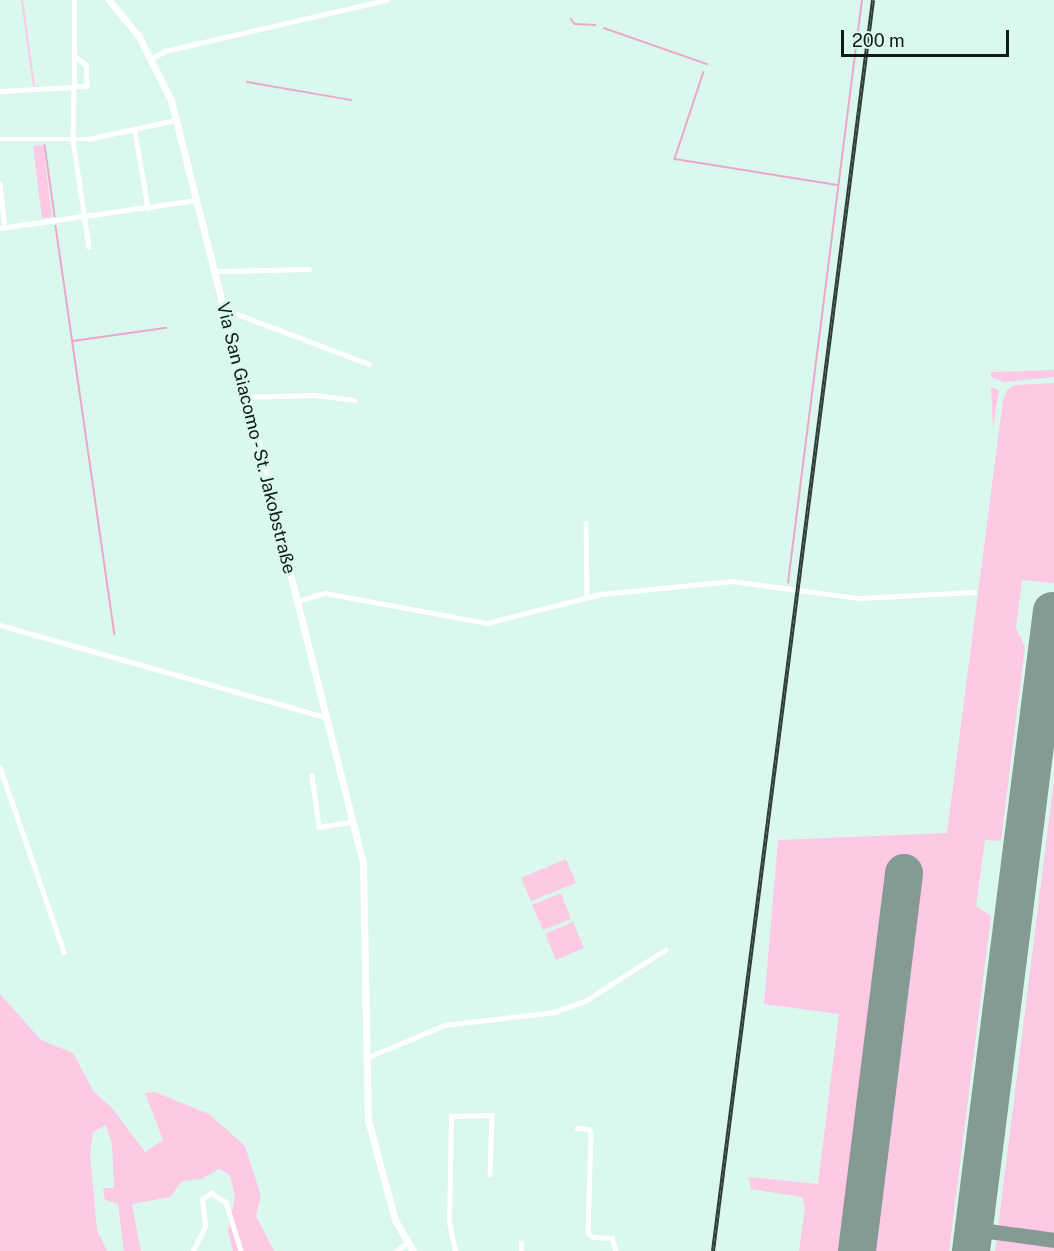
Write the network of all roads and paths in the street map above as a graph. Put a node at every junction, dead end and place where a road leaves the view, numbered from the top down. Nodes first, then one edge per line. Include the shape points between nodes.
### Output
1 (74, 0) edge
2 (109, 0) edge
3 (382, 0) edge
4 (74, 56) junction
5 (152, 58) junction
6 (74, 87) junction
7 (0, 91) edge
8 (177, 120) junction
9 (135, 131) junction
10 (0, 139) edge
11 (73, 140) junction
12 (0, 184) edge
13 (196, 200) junction
14 (148, 208) junction
15 (83, 217) junction
16 (2, 228) edge
17 (89, 247) dead end
18 (309, 269) dead end
19 (215, 272) junction
20 (224, 309) junction
21 (369, 364) dead end
22 (245, 397) junction
23 (355, 400) dead end
24 (586, 523) dead end
25 (974, 592) dead end
26 (587, 597) junction
27 (297, 601) junction
28 (0, 625) edge
29 (326, 717) junction
30 (0, 767) edge
31 (312, 775) dead end
32 (352, 822) junction
33 (665, 950) dead end
34 (64, 952) dead end
35 (364, 1059) junction
36 (577, 1128) dead end
37 (490, 1174) dead end
38 (521, 1243) dead end
39 (406, 1244) junction
40 (193, 1251) edge
41 (241, 1251) edge
42 (396, 1251) edge
43 (413, 1251) edge
44 (455, 1251) edge
45 (521, 1251) edge
46 (616, 1251) edge

1 - 4 street
2 - 5 street, Via San Giacomo - St. Jakobstraße
3 - 5 street via 165,51
4 - 6 street
4 - 6 street via 87,65 87,86
5 - 8 street, Via San Giacomo - St. Jakobstraße
6 - 7 street
6 - 11 street
8 - 9 street
8 - 13 street, Via San Giacomo - St. Jakobstraße
9 - 11 street
9 - 14 street
10 - 11 street
11 - 15 street
12 - 16 street
13 - 14 street
13 - 19 street, Via San Giacomo - St. Jakobstraße
14 - 15 street
15 - 16 street
15 - 17 street
18 - 19 street
19 - 20 street, Via San Giacomo - St. Jakobstraße
20 - 21 street
20 - 22 street, Via San Giacomo - St. Jakobstraße
22 - 23 street via 315,395
22 - 27 street, Via San Giacomo - St. Jakobstraße
24 - 26 street
25 - 26 street via 858,598 731,581
26 - 27 street via 487,623 325,593
27 - 29 street, Via San Giacomo - St. Jakobstraße
28 - 29 street
29 - 32 street, Via San Giacomo - St. Jakobstraße
30 - 34 street
31 - 32 street via 319,827
32 - 35 street, Via San Giacomo - St. Jakobstraße via 365,879 361,934
33 - 35 street via 585,1000 554,1012 445,1025
35 - 39 street, Via San Giacomo - St. Jakobstraße via 375,1158
36 - 46 street via 591,1132 588,1233 612,1238
37 - 44 street via 492,1115 452,1116 449,1222
38 - 45 street
39 - 42 street
39 - 43 street, Via San Giacomo - St. Jakobstraße
40 - 41 street via 205,1226 202,1199 211,1193 226,1202

